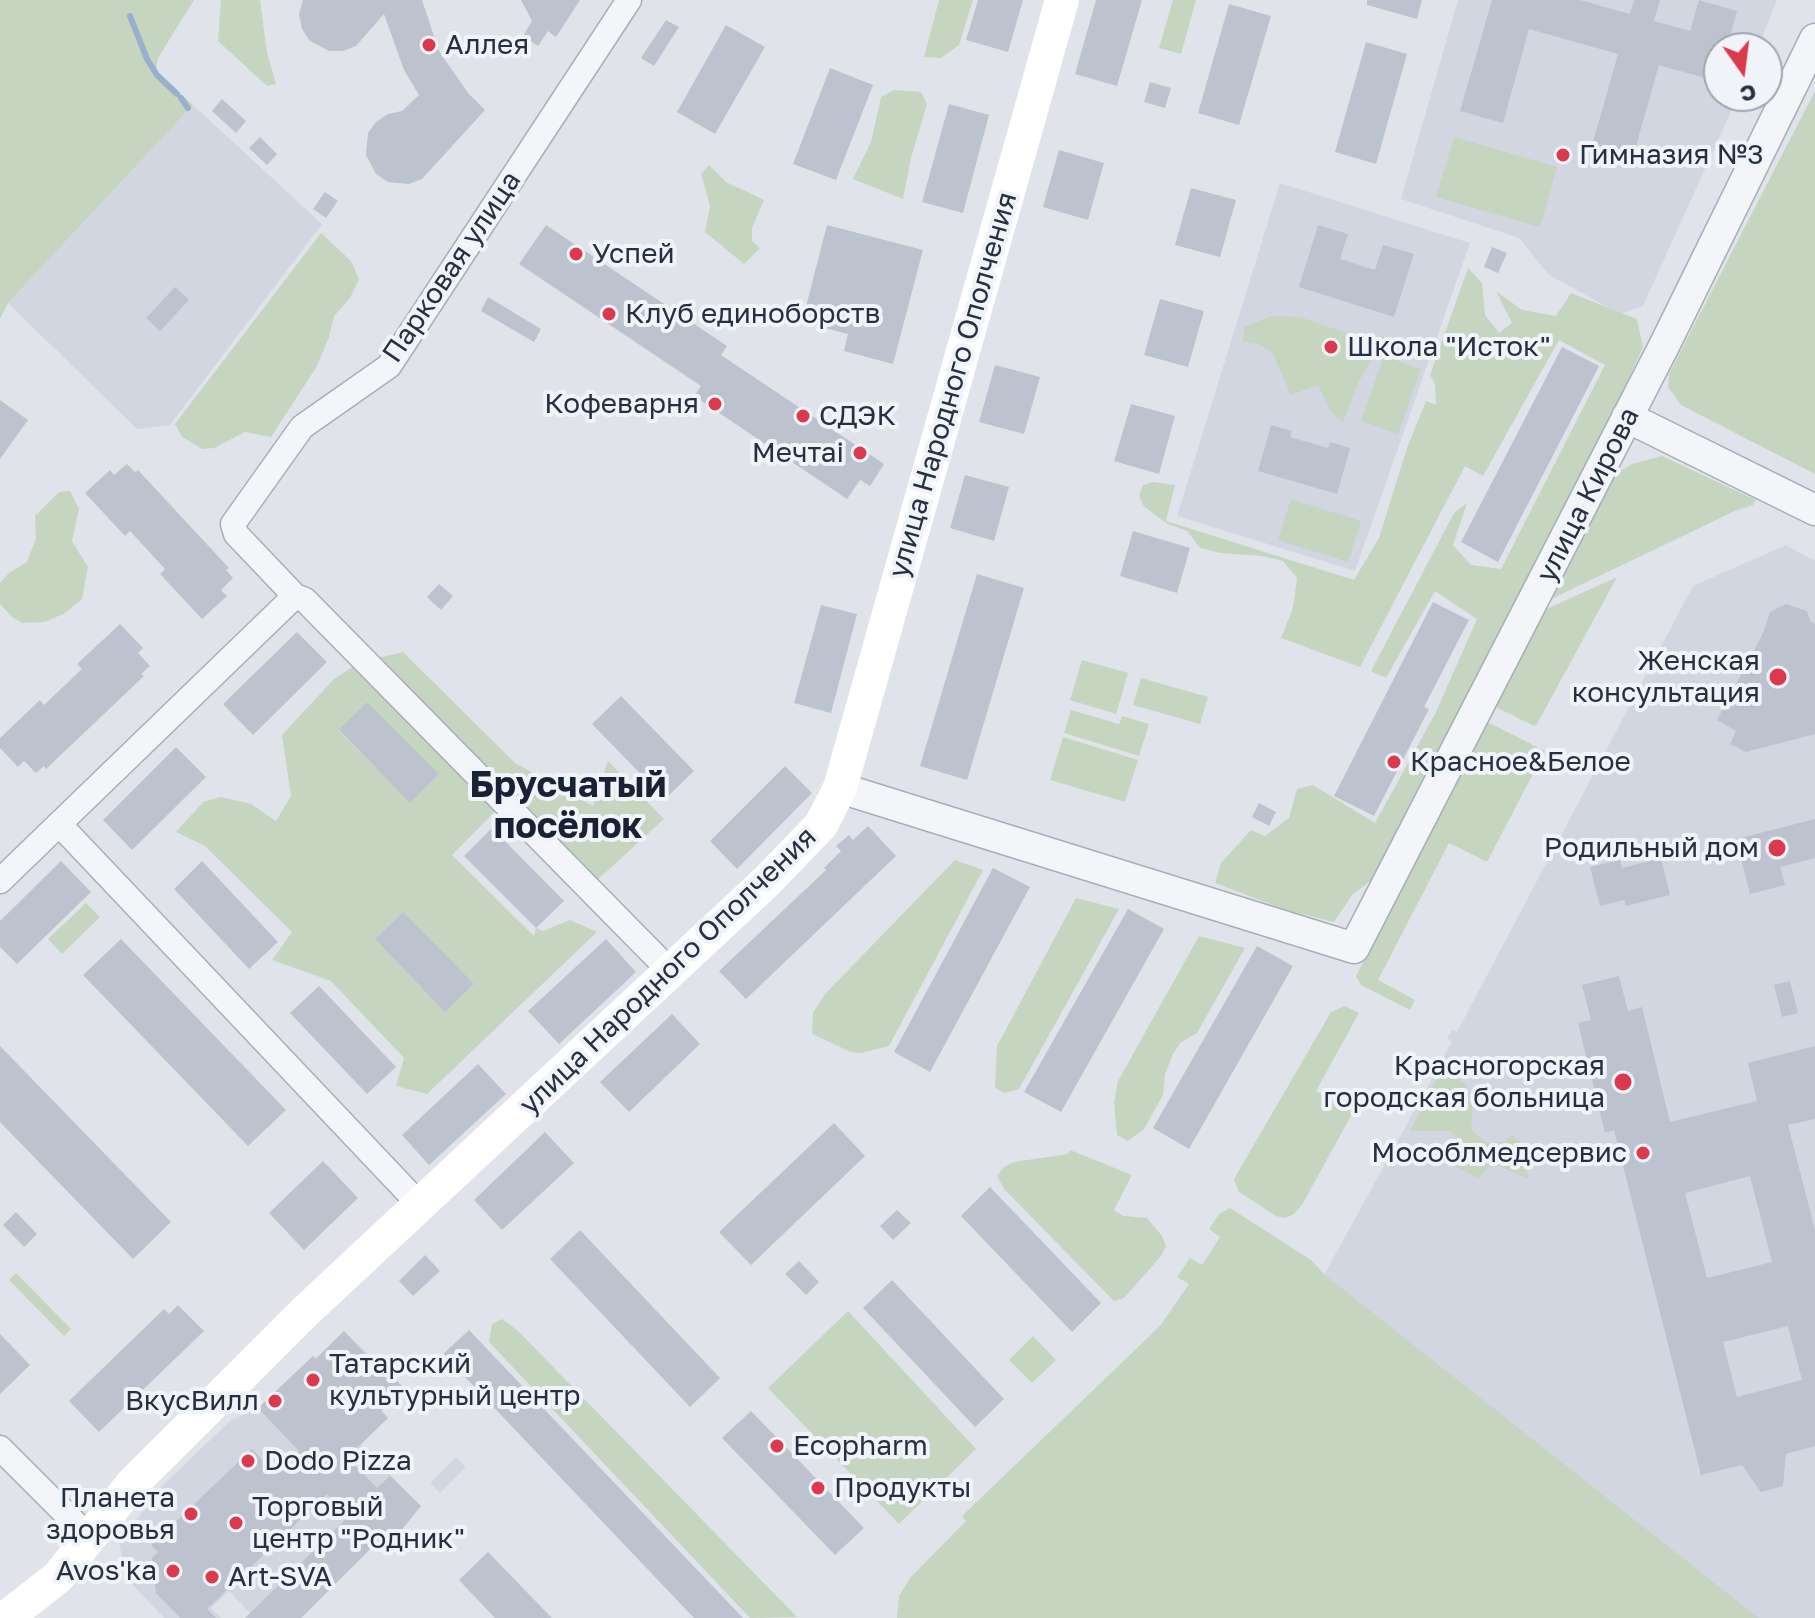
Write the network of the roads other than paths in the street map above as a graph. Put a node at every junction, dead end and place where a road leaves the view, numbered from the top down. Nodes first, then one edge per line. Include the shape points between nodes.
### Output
1 (629, 0) edge
2 (1062, 0) edge
3 (1815, 39) edge
4 (1627, 417) junction
5 (1815, 510) edge
6 (295, 596) junction
7 (840, 788) junction
8 (59, 824) junction
9 (0, 881) edge
10 (670, 971) junction
11 (420, 1205) junction
12 (0, 1448) edge
13 (91, 1539) junction
14 (6, 1618) edge

1 - 6 street, Парковая улица via 389,366 302,427 233,524 236,534
2 - 7 main road, улица Народного Ополчения
3 - 4 street, улица Кирова
4 - 5 street
4 - 7 street, улица Кирова via 1354,948
6 - 8 street
6 - 10 street via 305,600
7 - 10 main road, улица Народного Ополчения via 821,825 800,848
8 - 9 street
8 - 11 street
10 - 11 main road, улица Народного Ополчения
11 - 13 main road, улица Народного Ополчения via 157,1458
12 - 13 street
13 - 14 main road, улица Народного Ополчения via 58,1577

